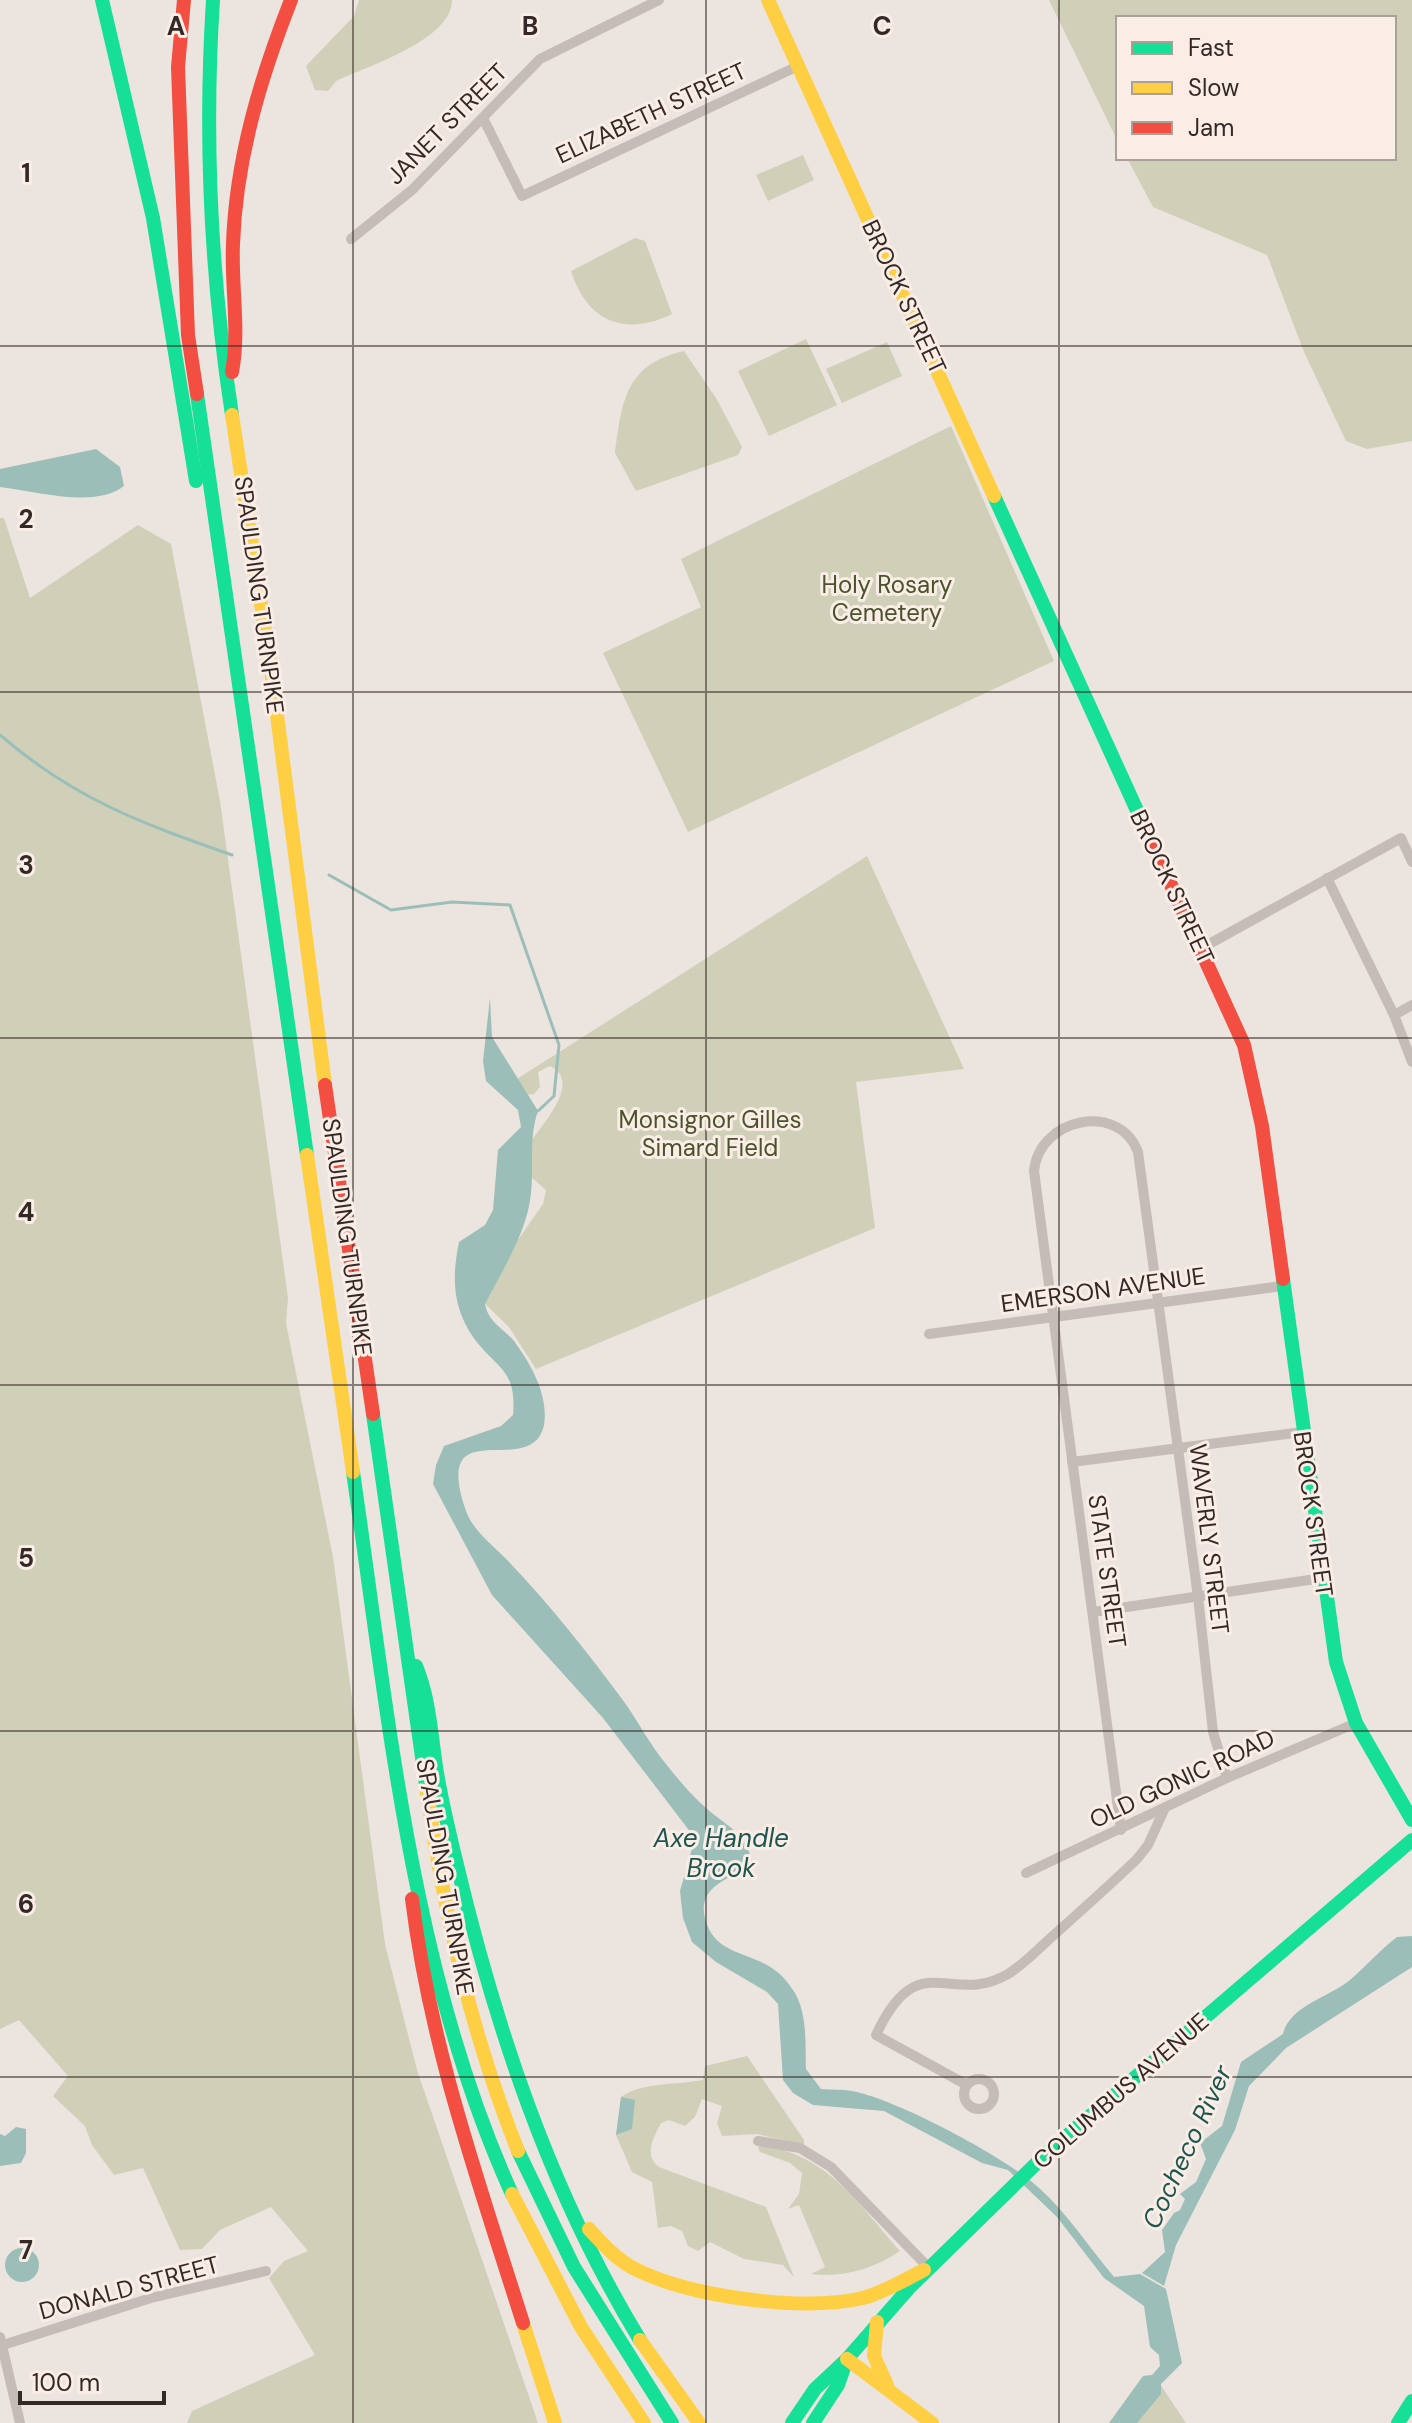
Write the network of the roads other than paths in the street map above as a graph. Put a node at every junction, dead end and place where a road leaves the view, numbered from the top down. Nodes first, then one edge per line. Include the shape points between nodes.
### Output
1 (102, 0) edge
2 (184, 0) edge
3 (213, 0) edge
4 (291, 0) edge
5 (659, 0) edge
6 (768, 0) edge
7 (798, 66) junction
8 (483, 118) junction
9 (351, 239) dead end
10 (228, 390) junction
11 (230, 620) junction
12 (1412, 862) edge
13 (1327, 878) junction
14 (1200, 949) junction
15 (1412, 1005) edge
16 (1394, 1015) junction
17 (1412, 1062) edge
18 (1282, 1286) junction
19 (1160, 1303) junction
20 (1054, 1317) junction
21 (929, 1334) dead end
22 (1302, 1432) junction
23 (1177, 1449) junction
24 (1072, 1462) junction
25 (1322, 1578) junction
26 (1198, 1597) junction
27 (1093, 1612) junction
28 (410, 1654) junction
29 (1356, 1723) junction
30 (1227, 1778) junction
31 (1164, 1810) junction
32 (1412, 1820) edge
33 (1121, 1830) junction
34 (409, 1833) junction
35 (1412, 1840) edge
36 (1026, 1873) dead end
37 (967, 2085) dead end
38 (758, 2141) dead end
39 (574, 2213) junction
40 (926, 2268) junction
41 (266, 2271) dead end
42 (877, 2322) junction
43 (1, 2341) edge
44 (847, 2359) junction
45 (888, 2388) junction
46 (1412, 2401) edge
47 (20, 2423) edge
48 (555, 2423) edge
49 (644, 2423) edge
50 (672, 2423) edge
51 (699, 2423) edge
52 (792, 2423) edge
53 (813, 2423) edge
54 (932, 2423) edge
55 (1398, 2423) edge

1 - 11 main road via 153,218 209,551
2 - 11 main road, SPAULDING TURNPIKE via 178,67 188,335
3 - 10 main road, SPAULDING TURNPIKE via 209,200
4 - 10 main road via 261,82 238,169 232,246 238,348
5 - 8 street, JANET STREET via 540,59
6 - 7 main road, BROCK STREET
7 - 8 street, ELIZABETH STREET via 522,196
7 - 14 main road, BROCK STREET
8 - 9 street, JANET STREET via 412,190
10 - 28 main road, SPAULDING TURNPIKE
11 - 34 main road, SPAULDING TURNPIKE
12 - 13 street via 1401,838
13 - 14 street
13 - 16 street
14 - 18 main road, BROCK STREET via 1251,1068
15 - 16 street
16 - 17 street
18 - 19 street, EMERSON AVENUE
18 - 22 main road, BROCK STREET
19 - 20 street, EMERSON AVENUE
19 - 20 street, WAVERLY STREET via 1132,1138 1115,1124 1076,1125 1045,1139 1035,1160
19 - 23 street, WAVERLY STREET
20 - 21 street, EMERSON AVENUE
20 - 24 street, STATE STREET
22 - 23 street
22 - 25 main road, BROCK STREET
23 - 24 street
23 - 26 street, WAVERLY STREET
24 - 27 street, STATE STREET
25 - 26 street
25 - 29 main road, BROCK STREET via 1336,1662
26 - 27 street
26 - 30 street, WAVERLY STREET via 1213,1732
27 - 33 street, STATE STREET
28 - 39 main road via 427,1689 456,1862 500,2026
28 - 50 main road, SPAULDING TURNPIKE via 448,1921 502,2115 587,2295
29 - 30 street, OLD GONIC ROAD
29 - 32 main road, BROCK STREET
30 - 31 street, OLD GONIC ROAD
31 - 33 street, OLD GONIC ROAD
31 - 37 street via 1137,1859 1015,1969 983,1983 912,1987 894,2001 876,2035
33 - 36 street, OLD GONIC ROAD
34 - 48 main road via 414,1922 439,2057
34 - 49 main road, SPAULDING TURNPIKE via 447,2013 500,2167 568,2304
35 - 40 main road, COLUMBUS AVENUE via 1022,2176
38 - 40 street via 800,2148 831,2167
39 - 40 main road via 631,2267 673,2284 707,2290 858,2299
39 - 51 main road via 646,2348
40 - 42 main road, COLUMBUS AVENUE
41 - 43 street, DONALD STREET
42 - 44 main road, COLUMBUS AVENUE
42 - 45 main road via 874,2356
43 - 47 street
44 - 45 main road
44 - 52 main road via 815,2389
44 - 53 main road via 838,2385
45 - 54 main road
46 - 55 main road

